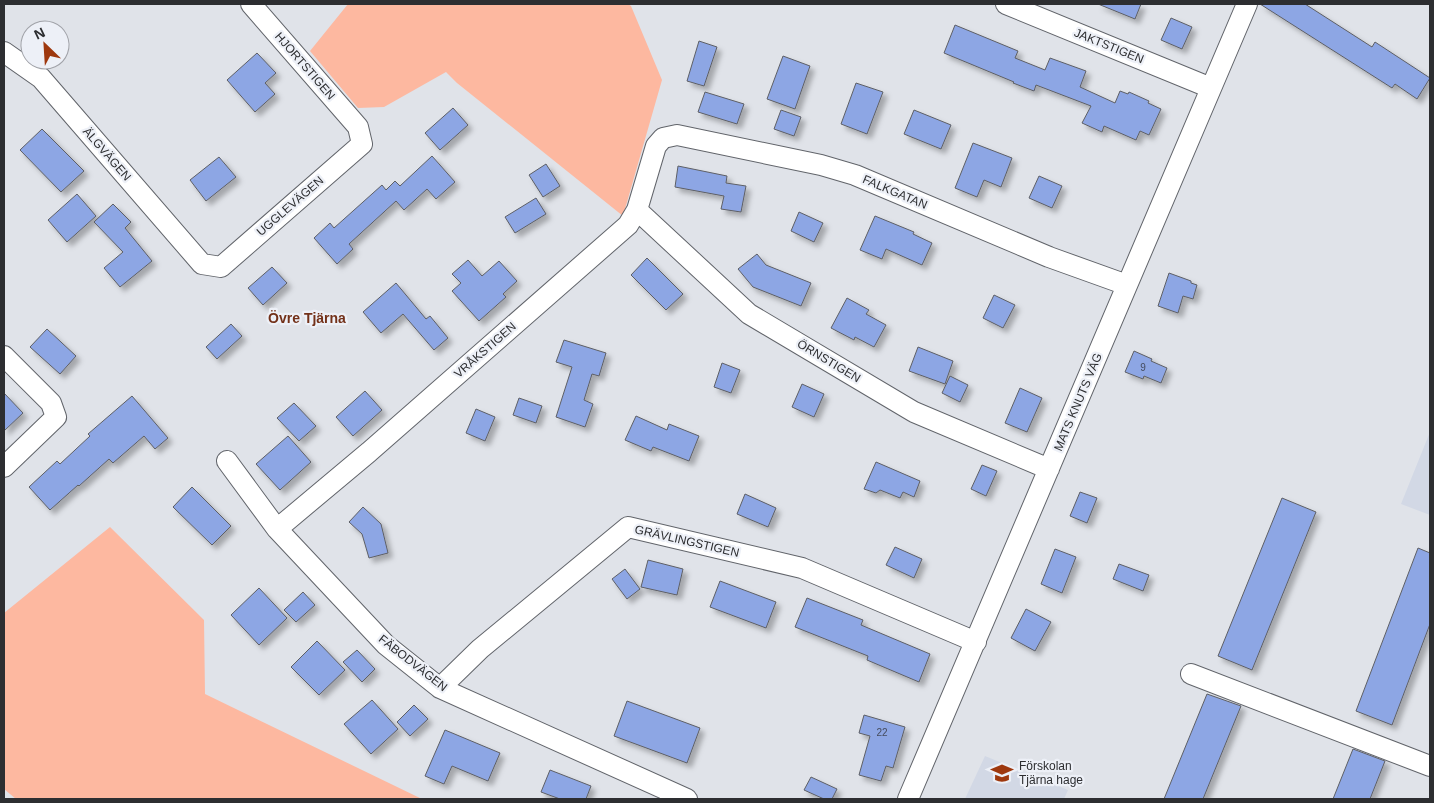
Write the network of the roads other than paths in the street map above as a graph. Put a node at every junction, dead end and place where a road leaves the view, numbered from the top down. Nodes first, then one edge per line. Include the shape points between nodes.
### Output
1 (251, 4) edge
2 (1006, 4) edge
3 (1247, 4) edge
4 (4, 52) edge
5 (1211, 88) junction
6 (358, 127) joint
7 (656, 146) joint
8 (637, 210) junction
9 (202, 264) joint
10 (1127, 285) junction
11 (4, 356) edge
12 (227, 460) dead end
13 (4, 466) edge
14 (1049, 469) junction
15 (277, 529) junction
16 (976, 642) junction
17 (1191, 674) dead end
18 (440, 688) junction
19 (1430, 766) edge
20 (687, 799) edge
21 (908, 799) edge

1 - 6 street, HJORTSTIGEN
2 - 5 street, JAKTSTIGEN
3 - 5 street, MATS KNUTS VÄG
4 - 9 street, ÄLGVÄGEN via 41,78
5 - 10 street, MATS KNUTS VÄG
6 - 9 street, UGGLEVÄGEN via 362,144 221,267
7 - 8 street, VRÅKSTIGEN
7 - 10 street, FALKGATAN via 663,138 677,135 821,164 855,175 1049,257
8 - 14 street, ÖRNSTIGEN via 749,314 914,412
8 - 15 street, VRÅKSTIGEN via 628,225
10 - 14 street, MATS KNUTS VÄG
11 - 13 street via 51,404 56,417
12 - 15 street, FÄBODVÄGEN
14 - 16 street, MATS KNUTS VÄG
15 - 18 street, FÄBODVÄGEN via 386,645
16 - 18 street, GRÄVLINGSTIGEN via 802,568 628,527 480,649
16 - 21 street, MATS KNUTS VÄG
17 - 19 street
18 - 20 street, FÄBODVÄGEN

